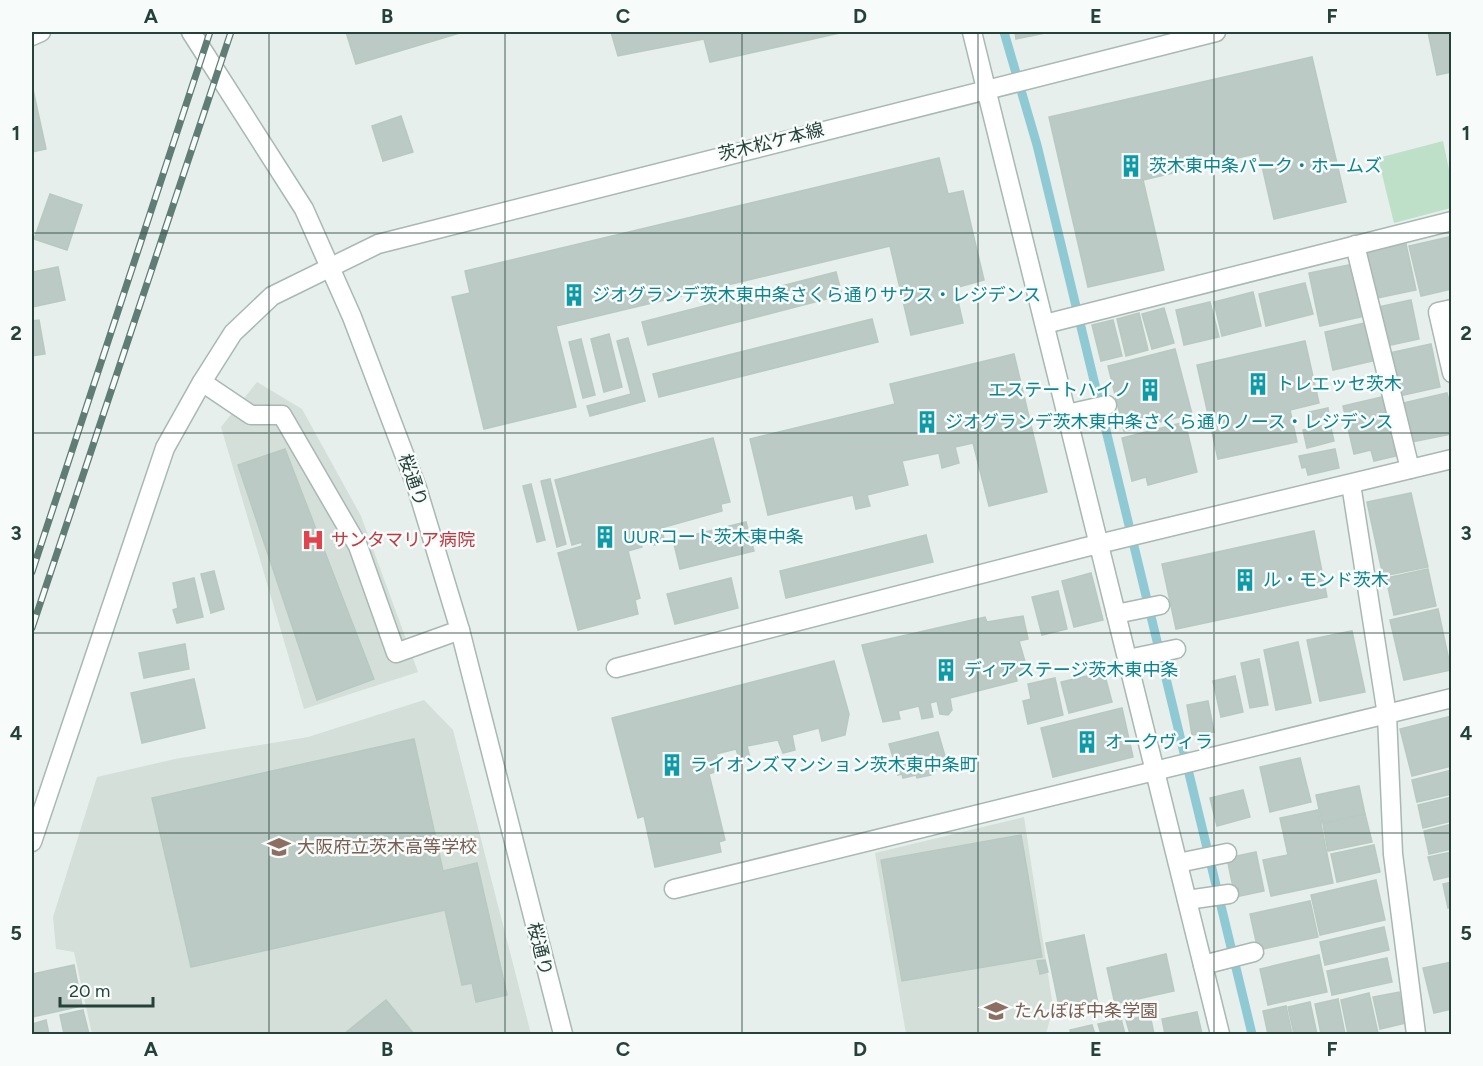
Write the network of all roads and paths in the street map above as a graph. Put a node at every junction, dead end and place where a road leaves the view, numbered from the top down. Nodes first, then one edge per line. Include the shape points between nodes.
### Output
1 (41, 32) edge
2 (191, 32) edge
3 (972, 32) edge
4 (1216, 32) edge
5 (32, 36) edge
6 (1150, 40) edge
7 (987, 88) junction
8 (1452, 221) edge
9 (1355, 245) junction
10 (330, 268) junction
11 (1452, 309) edge
12 (1053, 322) junction
13 (1452, 373) edge
14 (201, 382) junction
15 (1107, 405) dead end
16 (1067, 414) junction
17 (1452, 459) edge
18 (1410, 469) junction
19 (1351, 484) junction
20 (1108, 542) junction
21 (1160, 605) dead end
22 (1116, 614) junction
23 (460, 630) junction
24 (1176, 649) dead end
25 (1128, 659) junction
26 (616, 668) dead end
27 (1452, 698) edge
28 (1387, 715) junction
29 (1163, 769) junction
30 (32, 842) edge
31 (1223, 854) dead end
32 (1187, 861) junction
33 (674, 889) dead end
34 (1229, 894) dead end
35 (1194, 899) junction
36 (1250, 953) dead end
37 (1210, 963) junction
38 (563, 1035) edge
39 (1220, 1035) edge
40 (1416, 1035) edge

1 - 5 street
2 - 10 street, 桜通り via 304,209
3 - 7 street
4 - 6 street, 茨木松ケ本線
6 - 7 street, 茨木松ケ本線
7 - 10 street, 茨木松ケ本線 via 448,224 378,244
7 - 12 street
8 - 9 street
9 - 12 street
9 - 18 street
10 - 14 street, 茨木松ケ本線 via 272,296 233,333
10 - 23 street, 桜通り via 417,488
11 - 13 street via 1438,312
12 - 16 street
14 - 23 street via 251,415 282,416 358,546 396,653
14 - 30 street, 茨木松ケ本線 via 165,448
15 - 16 street
16 - 20 street
17 - 18 street
18 - 19 street
19 - 20 street
19 - 28 street
20 - 22 street
20 - 26 street
21 - 22 street
22 - 25 street
23 - 38 street, 桜通り
24 - 25 street
25 - 29 street
27 - 28 street
28 - 29 street
28 - 40 street via 1393,854
29 - 32 street
29 - 33 street
31 - 32 street
32 - 35 street
34 - 35 street
35 - 37 street
36 - 37 street
37 - 39 street

